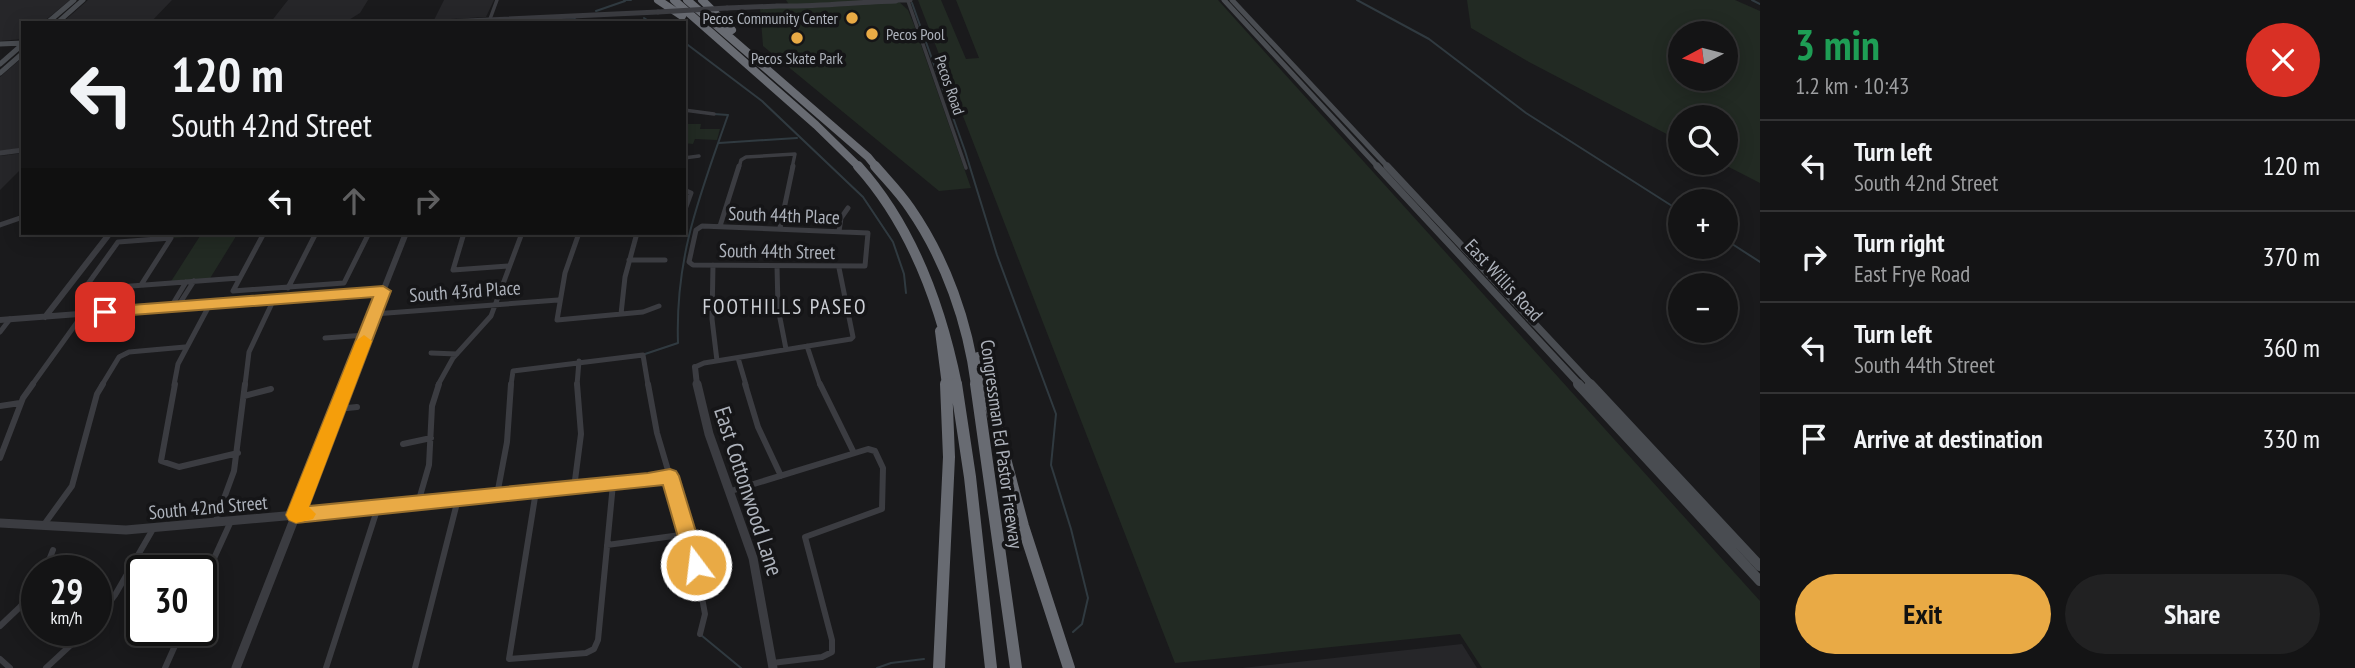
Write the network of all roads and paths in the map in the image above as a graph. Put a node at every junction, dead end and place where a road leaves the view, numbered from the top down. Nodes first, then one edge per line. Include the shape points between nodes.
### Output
1 (74, 0) edge
2 (83, 0) edge
3 (497, 0) edge
4 (658, 0) edge
5 (674, 0) edge
6 (687, 0) edge
7 (885, 0) edge
8 (1224, 0) edge
9 (1232, 0) edge
10 (703, 1) edge
11 (879, 1) edge
12 (902, 1) edge
13 (49, 21) edge
14 (59, 21) edge
15 (489, 21) edge
16 (0, 44) edge
17 (21, 44) edge
18 (21, 46) edge
19 (21, 55) edge
20 (0, 64) edge
21 (0, 73) edge
22 (776, 75) junction
23 (763, 80) junction
24 (686, 110) edge
25 (714, 114) dead end
26 (21, 150) edge
27 (0, 153) edge
28 (795, 154) joint
29 (699, 156) dead end
30 (686, 158) edge
31 (966, 168) dead end
32 (1387, 171) junction
33 (848, 208) dead end
34 (21, 218) edge
35 (0, 225) edge
36 (720, 226) junction
37 (780, 228) junction
38 (839, 231) junction
39 (108, 235) edge
40 (263, 235) edge
41 (315, 235) edge
42 (368, 235) edge
43 (405, 235) edge
44 (463, 235) edge
45 (521, 235) edge
46 (578, 235) edge
47 (636, 235) edge
48 (629, 260) junction
49 (665, 260) dead end
50 (690, 264) joint
51 (713, 265) junction
52 (776, 266) junction
53 (508, 267) junction
54 (839, 268) junction
55 (863, 268) joint
56 (239, 278) junction
57 (194, 281) junction
58 (187, 282) junction
59 (141, 285) junction
60 (931, 287) junction
61 (288, 288) junction
62 (383, 291) junction
63 (187, 293) junction
64 (179, 294) junction
65 (274, 299) junction
66 (558, 300) junction
67 (210, 304) junction
68 (495, 304) junction
69 (659, 306) dead end
70 (174, 307) junction
71 (83, 314) junction
72 (374, 314) junction
73 (621, 314) junction
74 (45, 317) junction
75 (10, 319) junction
76 (0, 320) edge
77 (0, 332) edge
78 (967, 332) junction
79 (366, 335) junction
80 (325, 338) dead end
81 (807, 346) junction
82 (185, 348) junction
83 (786, 349) junction
84 (432, 354) dead end
85 (457, 354) junction
86 (738, 358) junction
87 (579, 361) junction
88 (717, 361) junction
89 (695, 367) joint
90 (271, 389) dead end
91 (244, 396) junction
92 (20, 403) junction
93 (0, 406) edge
94 (357, 407) dead end
95 (337, 409) junction
96 (431, 438) junction
97 (403, 444) dead end
98 (238, 453) junction
99 (854, 453) junction
100 (0, 458) edge
101 (670, 476) junction
102 (781, 476) junction
103 (613, 484) junction
104 (574, 488) junction
105 (536, 491) junction
106 (731, 491) junction
107 (497, 495) junction
108 (458, 499) junction
109 (418, 503) junction
110 (378, 506) junction
111 (296, 515) junction
112 (231, 521) junction
113 (0, 523) edge
114 (215, 523) junction
115 (43, 526) junction
116 (153, 528) junction
117 (688, 534) junction
118 (607, 545) junction
119 (53, 550) dead end
120 (51, 555) edge
121 (216, 555) edge
122 (1760, 566) edge
123 (1760, 581) edge
124 (112, 598) edge
125 (21, 606) edge
126 (0, 626) edge
127 (700, 634) dead end
128 (70, 646) edge
129 (174, 646) edge
130 (0, 659) edge
131 (773, 666) edge
132 (10, 668) edge
133 (46, 668) edge
134 (164, 668) edge
135 (236, 668) edge
136 (326, 668) edge
137 (415, 668) edge
138 (939, 668) edge
139 (991, 668) edge
140 (1016, 668) edge
141 (1069, 668) edge

1 - 13 main road
2 - 14 main road
3 - 15 street
4 - 23 highway
5 - 23 highway, Congressman Ed Pastor Freeway
6 - 22 highway, Congressman Ed Pastor Freeway
7 - 11 street
8 - 32 main road, East Willis Road
9 - 32 main road, East Willis Road
10 - 22 highway
11 - 12 street
11 - 15 street, bridge
12 - 31 street, Pecos Road via 910,10
16 - 17 main road
18 - 20 main road
19 - 21 main road
22 - 78 highway, Congressman Ed Pastor Freeway via 853,142 903,199 939,259
23 - 60 highway, Congressman Ed Pastor Freeway via 840,147 875,186 906,233
24 - 25 street
26 - 27 street
28 - 36 street via 743,158
28 - 37 street
29 - 30 street
32 - 122 main road, East Willis Road
32 - 123 main road, East Willis Road
33 - 38 street
34 - 35 street
36 - 37 street, South 44th Place
36 - 50 street, South 44th Place via 698,227
37 - 38 street, South 44th Place
38 - 55 street, South 44th Place via 868,233
39 - 74 street
40 - 56 street
41 - 61 street
42 - 61 street via 344,284
43 - 62 street
44 - 53 street via 453,270
45 - 53 street
46 - 66 street
47 - 48 street
48 - 49 street
48 - 73 street
50 - 51 street, South 44th Street
51 - 52 street, South 44th Street
51 - 88 street
52 - 54 street, South 44th Street
52 - 83 street
53 - 68 street
54 - 55 street, South 44th Street
54 - 81 street via 853,337
56 - 57 street
56 - 61 street via 233,291
57 - 58 street
57 - 63 street
58 - 59 street
58 - 64 street
59 - 59 street via 171,238 118,242 85,288
60 - 138 highway via 945,364 950,427
60 - 139 highway, Congressman Ed Pastor Freeway via 957,380
62 - 65 street
62 - 72 street
63 - 64 street
63 - 70 street
64 - 70 street
65 - 67 street
65 - 91 street via 252,343
66 - 68 street, South 43rd Place
66 - 73 street via 556,320
67 - 70 street
67 - 82 street
68 - 72 street, South 43rd Place
68 - 85 street via 481,333
69 - 73 street
70 - 71 street
71 - 74 street
71 - 92 street
72 - 79 street
74 - 75 street
75 - 76 street
75 - 77 street
78 - 140 highway, Congressman Ed Pastor Freeway
78 - 141 highway via 981,364 1017,507
79 - 80 street
79 - 95 street
81 - 83 street
81 - 99 street via 821,388
82 - 98 street via 173,381 161,461 179,467
82 - 115 street via 123,354 97,394 72,486
83 - 86 street
84 - 85 street
85 - 96 street via 434,397
86 - 88 street
86 - 102 street via 758,427
87 - 101 street via 643,355
87 - 104 street via 582,434
87 - 107 street via 513,371
88 - 89 street
89 - 106 street, East Cottonwood Lane via 704,415
90 - 91 street
91 - 98 street
92 - 93 street
92 - 100 street
94 - 95 street
95 - 111 street
96 - 97 street
96 - 109 street
98 - 114 street
99 - 102 street
99 - 131 street via 872,449 883,468 882,509 805,537 832,652
101 - 103 street, South 42nd Street
101 - 117 street
102 - 106 street
103 - 104 street, South 42nd Street
103 - 118 street
104 - 105 street, South 42nd Street
105 - 107 street, South 42nd Street
105 - 118 street via 509,659 594,649
106 - 131 street, East Cottonwood Lane via 758,580
107 - 108 street, South 42nd Street
108 - 109 street, South 42nd Street
108 - 137 street
109 - 110 street, South 42nd Street
110 - 111 street, South 42nd Street
110 - 136 street
111 - 112 street, South 42nd Street
111 - 135 street
112 - 114 street, South 42nd Street
112 - 121 street
113 - 115 street, South 42nd Street
114 - 116 street, South 42nd Street
115 - 116 street, South 42nd Street
116 - 124 street
117 - 118 street
117 - 127 street via 705,614
119 - 120 street
125 - 126 street
128 - 133 street
129 - 134 street
130 - 132 street

